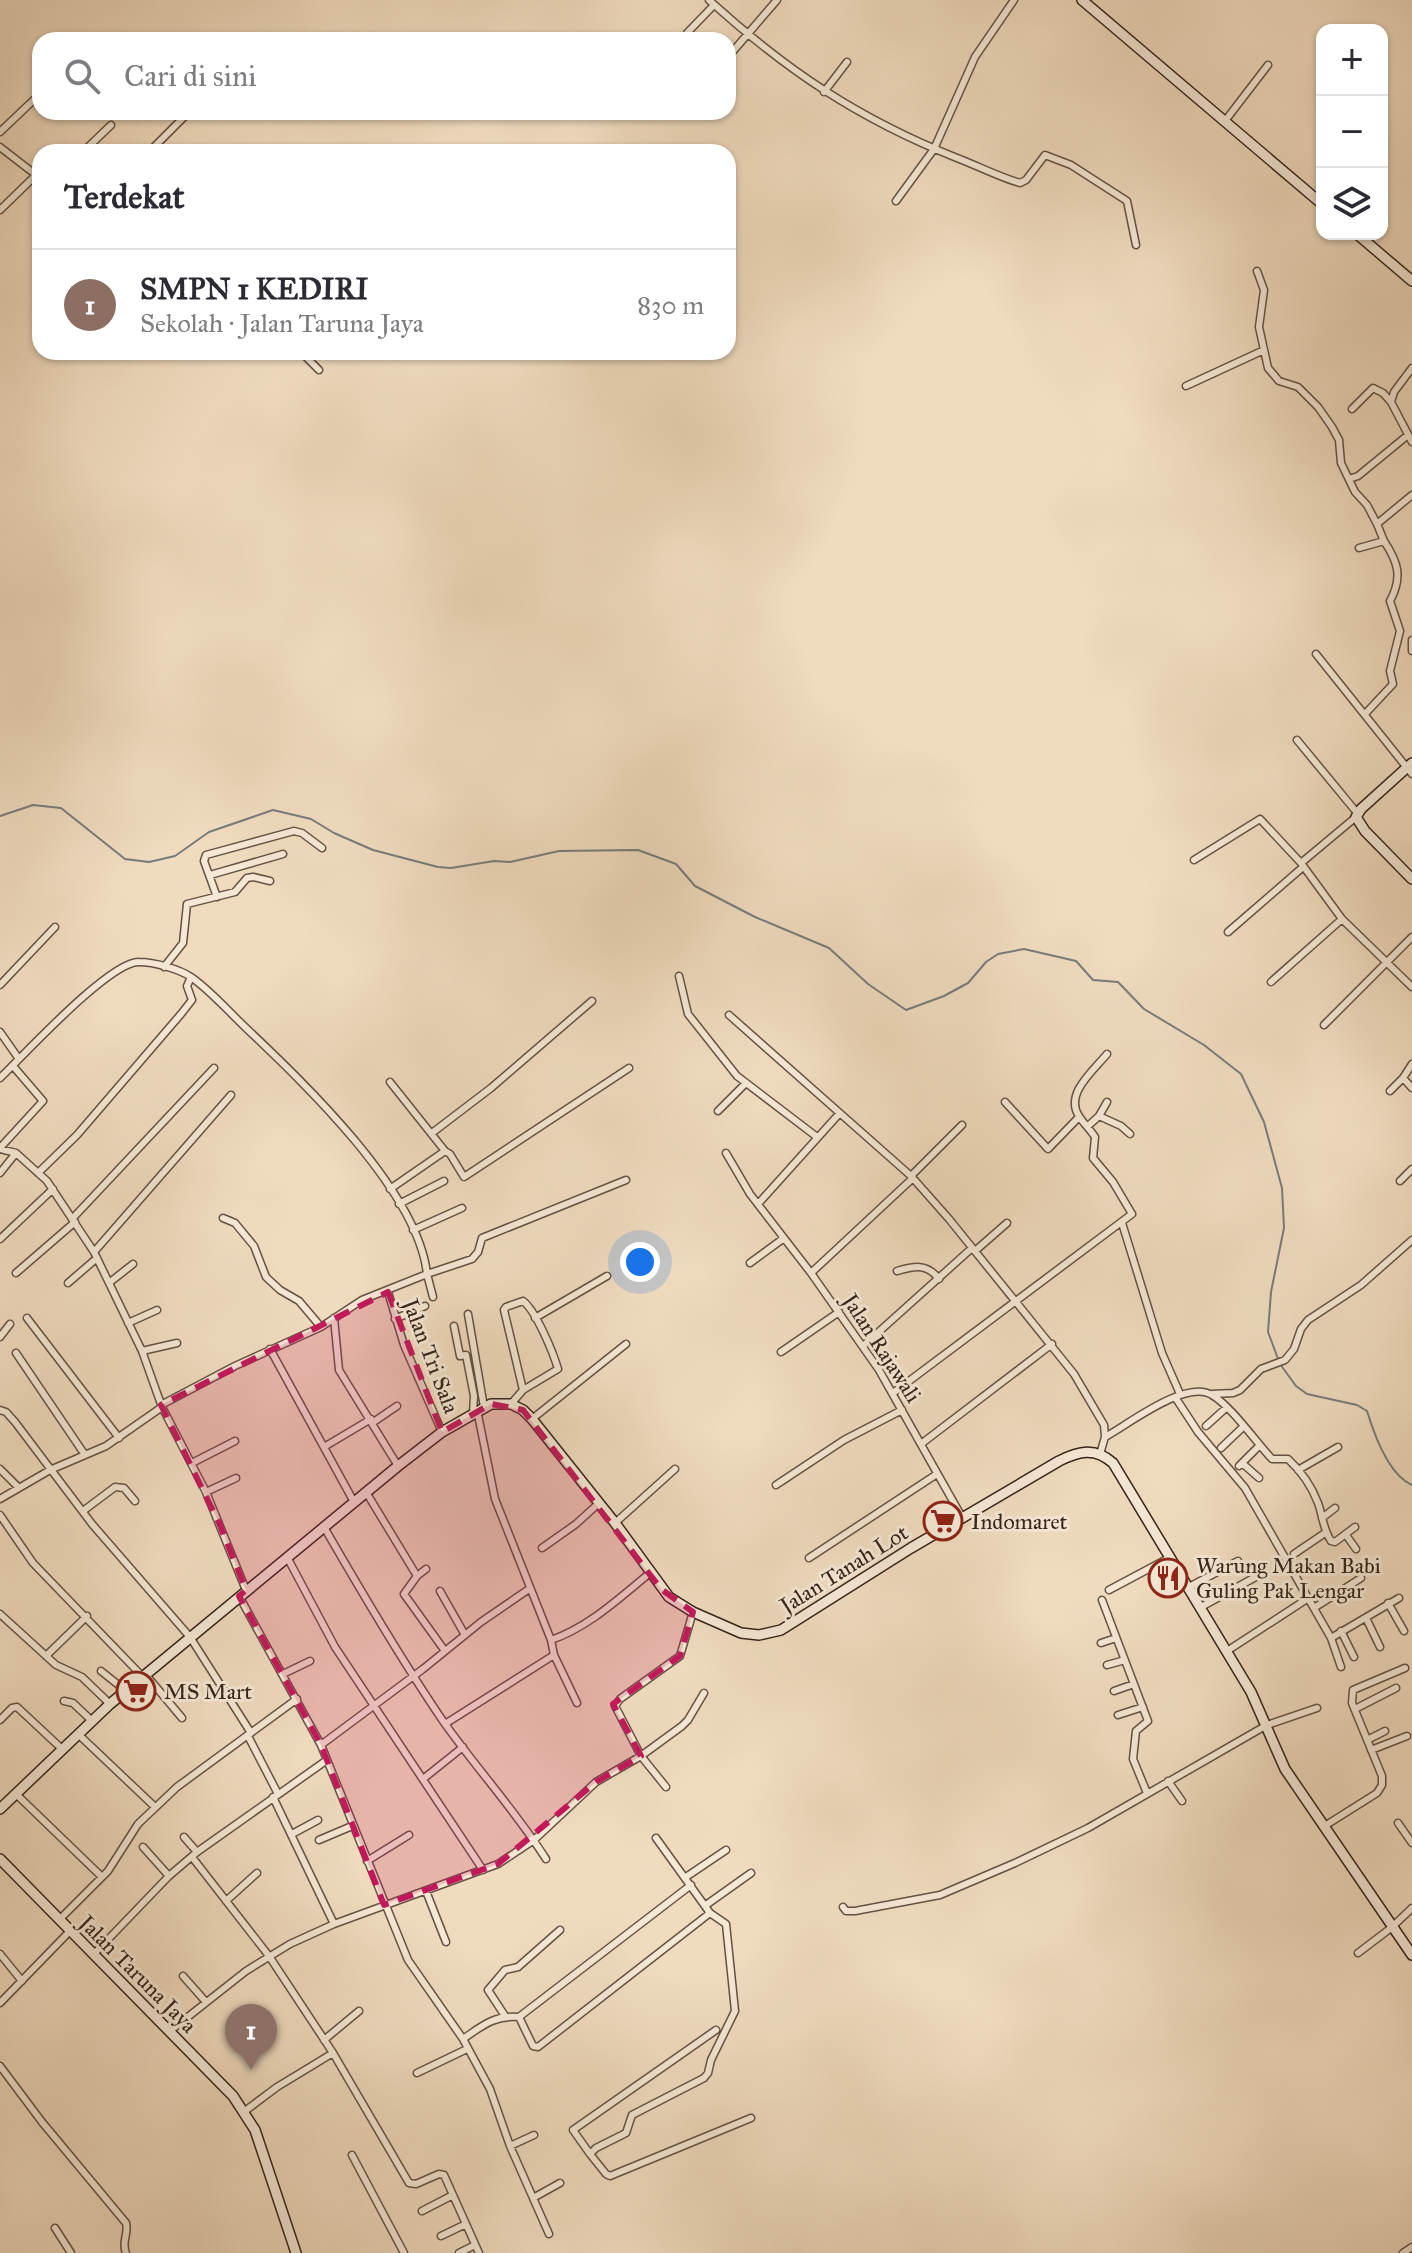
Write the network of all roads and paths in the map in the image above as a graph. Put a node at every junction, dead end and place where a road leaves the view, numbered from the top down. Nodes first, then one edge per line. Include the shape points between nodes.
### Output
1 (777, 0) edge
2 (1014, 0) edge
3 (1082, 0) edge
4 (712, 2) edge
5 (688, 32) edge
6 (748, 35) junction
7 (736, 48) edge
8 (847, 62) dead end
9 (1268, 65) dead end
10 (824, 92) junction
11 (32, 102) edge
12 (181, 120) edge
13 (1225, 121) junction
14 (111, 125) dead end
15 (0, 132) edge
16 (91, 144) edge
17 (157, 144) edge
18 (0, 147) edge
19 (934, 149) junction
20 (32, 173) edge
21 (32, 181) edge
22 (1316, 199) edge
23 (896, 201) dead end
24 (0, 210) edge
25 (1364, 240) edge
26 (1136, 245) dead end
27 (1257, 271) dead end
28 (1412, 281) edge
29 (1264, 350) junction
30 (309, 360) edge
31 (1412, 368) edge
32 (319, 370) dead end
33 (1186, 386) dead end
34 (1391, 402) junction
35 (1352, 409) dead end
36 (1410, 438) edge
37 (1349, 479) junction
38 (1412, 495) edge
39 (1377, 524) junction
40 (1384, 541) junction
41 (1359, 548) dead end
42 (1412, 640) edge
43 (1412, 651) edge
44 (1316, 654) dead end
45 (1365, 714) junction
46 (1297, 740) dead end
47 (1410, 768) edge
48 (1357, 815) junction
49 (322, 848) dead end
50 (283, 854) dead end
51 (1194, 860) dead end
52 (1302, 865) junction
53 (210, 875) junction
54 (1412, 879) edge
55 (270, 881) dead end
56 (217, 897) junction
57 (1342, 919) junction
58 (55, 927) dead end
59 (1228, 932) dead end
60 (1412, 937) edge
61 (1385, 962) junction
62 (164, 967) junction
63 (679, 976) dead end
64 (191, 977) junction
65 (1271, 982) dead end
66 (0, 985) edge
67 (1412, 987) edge
68 (592, 1001) dead end
69 (729, 1015) dead end
70 (1324, 1025) dead end
71 (0, 1032) edge
72 (1107, 1054) dead end
73 (19, 1059) junction
74 (1412, 1064) edge
75 (13, 1066) junction
76 (214, 1068) dead end
77 (629, 1068) dead end
78 (0, 1078) edge
79 (1403, 1078) junction
80 (390, 1082) dead end
81 (745, 1084) junction
82 (1412, 1088) edge
83 (1390, 1091) dead end
84 (231, 1095) dead end
85 (1005, 1102) dead end
86 (1107, 1102) dead end
87 (718, 1111) dead end
88 (839, 1114) junction
89 (1099, 1116) junction
90 (1079, 1117) junction
91 (962, 1125) dead end
92 (1088, 1126) junction
93 (432, 1133) junction
94 (1130, 1134) dead end
95 (817, 1137) junction
96 (0, 1148) edge
97 (445, 1151) junction
98 (16, 1153) junction
99 (726, 1153) dead end
100 (1412, 1169) edge
101 (0, 1173) edge
102 (38, 1173) junction
103 (912, 1177) junction
104 (626, 1180) dead end
105 (444, 1181) dead end
106 (1400, 1181) dead end
107 (53, 1189) junction
108 (390, 1189) junction
109 (399, 1204) junction
110 (758, 1204) junction
111 (462, 1208) dead end
112 (223, 1218) dead end
113 (73, 1220) junction
114 (1007, 1223) dead end
115 (1122, 1223) junction
116 (413, 1230) junction
117 (784, 1238) junction
118 (0, 1239) edge
119 (1412, 1240) edge
120 (974, 1250) junction
121 (95, 1255) junction
122 (750, 1263) dead end
123 (133, 1264) dead end
124 (897, 1271) dead end
125 (16, 1273) dead end
126 (811, 1273) junction
127 (427, 1274) junction
128 (607, 1276) dead end
129 (939, 1279) junction
130 (68, 1283) dead end
131 (109, 1283) junction
132 (388, 1292) junction
133 (433, 1297) dead end
134 (1018, 1301) junction
135 (425, 1306) dead end
136 (157, 1310) dead end
137 (839, 1312) junction
138 (468, 1314) dead end
139 (27, 1318) dead end
140 (334, 1318) junction
141 (535, 1318) junction
142 (395, 1319) junction
143 (128, 1323) junction
144 (10, 1324) dead end
145 (454, 1326) dead end
146 (321, 1327) junction
147 (0, 1337) edge
148 (177, 1343) dead end
149 (626, 1344) dead end
150 (1052, 1344) junction
151 (863, 1346) junction
152 (270, 1349) junction
153 (142, 1351) junction
154 (781, 1352) dead end
155 (16, 1353) dead end
156 (523, 1390) junction
157 (893, 1393) junction
158 (1212, 1394) junction
159 (1177, 1395) junction
160 (511, 1404) junction
161 (162, 1406) junction
162 (397, 1406) dead end
163 (1226, 1408) junction
164 (0, 1410) edge
165 (478, 1410) junction
166 (902, 1410) junction
167 (532, 1419) junction
168 (372, 1421) junction
169 (1206, 1426) dead end
170 (1243, 1427) junction
171 (442, 1432) junction
172 (1105, 1437) junction
173 (119, 1438) junction
174 (235, 1441) dead end
175 (921, 1444) junction
176 (1259, 1446) junction
177 (324, 1447) junction
178 (1338, 1447) dead end
179 (1221, 1448) dead end
180 (1100, 1454) junction
181 (85, 1455) junction
182 (192, 1463) junction
183 (398, 1466) junction
184 (0, 1469) edge
185 (675, 1469) dead end
186 (50, 1470) junction
187 (1298, 1470) junction
188 (937, 1474) junction
189 (236, 1478) dead end
190 (1259, 1478) dead end
191 (776, 1485) dead end
192 (18, 1487) junction
193 (206, 1492) junction
194 (366, 1492) junction
195 (0, 1499) edge
196 (135, 1501) dead end
197 (354, 1502) junction
198 (599, 1503) junction
199 (1335, 1508) dead end
200 (83, 1511) junction
201 (0, 1515) edge
202 (1322, 1518) junction
203 (963, 1519) junction
204 (615, 1523) junction
205 (324, 1527) junction
206 (1355, 1527) dead end
207 (1325, 1533) junction
208 (1346, 1535) junction
209 (542, 1548) dead end
210 (1356, 1549) dead end
211 (1294, 1554) dead end
212 (287, 1557) junction
213 (1171, 1557) junction
214 (809, 1558) dead end
215 (1238, 1561) dead end
216 (426, 1569) dead end
217 (650, 1573) junction
218 (1261, 1574) dead end
219 (417, 1576) junction
220 (1361, 1578) dead end
221 (1189, 1587) junction
222 (529, 1589) junction
223 (1109, 1590) dead end
224 (440, 1591) dead end
225 (242, 1593) junction
226 (1399, 1598) dead end
227 (1307, 1599) junction
228 (1102, 1600) dead end
229 (1388, 1603) junction
230 (1201, 1607) junction
231 (1314, 1608) junction
232 (693, 1612) junction
233 (0, 1614) edge
234 (87, 1616) junction
235 (1366, 1618) junction
236 (1341, 1631) junction
237 (1404, 1631) dead end
238 (465, 1635) junction
239 (190, 1637) junction
240 (1116, 1638) junction
241 (1331, 1638) junction
242 (551, 1640) junction
243 (1101, 1643) dead end
244 (1380, 1647) dead end
245 (445, 1651) junction
246 (1227, 1651) junction
247 (554, 1655) junction
248 (46, 1656) junction
249 (1354, 1657) dead end
250 (1125, 1660) junction
251 (310, 1661) dead end
252 (1107, 1665) dead end
253 (1341, 1667) dead end
254 (1405, 1668) dead end
255 (101, 1671) dead end
256 (283, 1674) junction
257 (144, 1676) junction
258 (413, 1677) junction
259 (1134, 1684) junction
260 (1396, 1688) dead end
261 (126, 1691) junction
262 (1114, 1691) dead end
263 (704, 1693) dead end
264 (297, 1699) junction
265 (64, 1701) dead end
266 (577, 1703) dead end
267 (110, 1704) junction
268 (374, 1704) junction
269 (1143, 1707) junction
270 (1317, 1708) dead end
271 (1355, 1709) junction
272 (1118, 1715) dead end
273 (182, 1718) dead end
274 (0, 1720) edge
275 (92, 1721) junction
276 (445, 1724) junction
277 (1267, 1725) junction
278 (1385, 1731) dead end
279 (78, 1734) junction
280 (249, 1735) junction
281 (1407, 1736) dead end
282 (1367, 1740) junction
283 (321, 1745) junction
284 (463, 1747) junction
285 (62, 1749) junction
286 (1371, 1750) junction
287 (641, 1756) junction
288 (327, 1760) junction
289 (423, 1779) junction
290 (1168, 1781) junction
291 (666, 1787) dead end
292 (1147, 1793) junction
293 (16, 1794) junction
294 (275, 1795) junction
295 (1182, 1801) dead end
296 (155, 1807) junction
297 (0, 1809) edge
298 (318, 1820) dead end
299 (1398, 1823) dead end
300 (352, 1826) junction
301 (1323, 1827) junction
302 (292, 1834) junction
303 (409, 1835) dead end
304 (184, 1837) dead end
305 (656, 1838) dead end
306 (319, 1840) dead end
307 (534, 1840) junction
308 (1412, 1843) edge
309 (143, 1847) dead end
310 (726, 1850) dead end
311 (194, 1855) junction
312 (546, 1859) dead end
313 (0, 1860) edge
314 (367, 1861) junction
315 (483, 1870) junction
316 (257, 1873) dead end
317 (751, 1873) dead end
318 (169, 1876) junction
319 (102, 1877) junction
320 (686, 1877) junction
321 (691, 1885) junction
322 (426, 1891) junction
323 (226, 1901) junction
324 (384, 1905) junction
325 (706, 1905) junction
326 (843, 1907) dead end
327 (1412, 1908) edge
328 (710, 1913) junction
329 (59, 1920) junction
330 (334, 1924) junction
331 (1391, 1928) junction
332 (560, 1930) dead end
333 (70, 1931) junction
334 (446, 1942) dead end
335 (1358, 1953) dead end
336 (0, 1954) edge
337 (94, 1954) junction
338 (1412, 1955) edge
339 (269, 1956) junction
340 (183, 1976) dead end
341 (22, 1981) junction
342 (206, 2002) junction
343 (0, 2003) edge
344 (359, 2011) dead end
345 (505, 2016) junction
346 (519, 2017) junction
347 (716, 2030) dead end
348 (170, 2031) junction
349 (463, 2039) junction
350 (324, 2040) junction
351 (467, 2049) junction
352 (333, 2053) junction
353 (0, 2066) edge
354 (417, 2073) dead end
355 (245, 2111) junction
356 (751, 2118) dead end
357 (534, 2135) dead end
358 (510, 2146) junction
359 (590, 2154) junction
360 (352, 2155) dead end
361 (560, 2183) dead end
362 (453, 2195) junction
363 (533, 2198) junction
364 (422, 2211) dead end
365 (466, 2224) junction
366 (55, 2228) dead end
367 (549, 2234) dead end
368 (441, 2236) dead end
369 (1412, 2247) edge
370 (477, 2249) edge
371 (71, 2253) edge
372 (126, 2253) edge
373 (296, 2253) edge
374 (404, 2253) edge
375 (459, 2253) edge
376 (1403, 2253) edge

1 - 6 street
2 - 19 street via 975,57
3 - 13 main road
4 - 5 street
4 - 6 street
6 - 7 street
6 - 10 street
8 - 10 street
9 - 13 street
10 - 19 street
11 - 15 street
12 - 17 street
13 - 22 main road
14 - 16 street
18 - 20 street
19 - 23 street
19 - 26 street via 1020,183 1042,157 1055,157 1127,201
21 - 24 street
25 - 28 main road
27 - 29 street via 1264,290 1259,327
29 - 33 street
29 - 37 street via 1272,376 1298,387 1332,427
30 - 32 street
31 - 34 street
34 - 35 street via 1373,388
34 - 36 street
36 - 37 street
37 - 39 street
38 - 39 street
39 - 40 street
40 - 41 street
40 - 45 street via 1400,571 1390,601 1400,631 1390,671 1393,684
42 - 43 street
44 - 45 street
45 - 47 street
46 - 48 street
47 - 48 main road
48 - 52 street
48 - 54 main road via 1365,831
49 - 53 street via 302,833 284,832 206,855
50 - 53 street
51 - 52 street via 1260,819
52 - 57 street
52 - 59 street
53 - 56 street
55 - 56 street via 247,878 235,892
56 - 62 street via 187,904 183,943
57 - 61 street
57 - 65 street
58 - 66 street
60 - 61 street
61 - 67 street
61 - 70 street
62 - 64 street
62 - 73 street via 140,962 117,969
63 - 81 street via 688,1014
64 - 102 street via 187,986 192,1000
64 - 108 street via 322,1103
68 - 93 street
69 - 88 street
71 - 73 street
72 - 90 street via 1076,1093
73 - 75 street
74 - 79 street
75 - 78 street
75 - 96 street via 43,1101
76 - 113 street
77 - 97 street via 467,1176
79 - 82 street
79 - 83 street
80 - 93 street
81 - 87 street
81 - 95 street
84 - 121 street
85 - 90 street via 1048,1149
86 - 89 street
88 - 95 street
88 - 103 street
89 - 92 street
89 - 94 street
90 - 92 street
91 - 103 street
92 - 115 street via 1096,1142 1093,1158 1132,1214
93 - 97 street
95 - 110 street
96 - 98 street
97 - 108 street
98 - 101 street
98 - 102 street
99 - 110 street, Jalan Rajawali
100 - 106 street
102 - 107 street
103 - 120 street
103 - 126 street
104 - 127 street via 484,1237 472,1259
105 - 109 street
107 - 113 street
107 - 118 street
108 - 109 street
109 - 116 street
110 - 117 street, Jalan Rajawali
111 - 116 street
112 - 146 street via 251,1241 266,1277 299,1301
113 - 121 street
113 - 125 street
114 - 120 street
115 - 134 street
115 - 159 street
116 - 127 street
117 - 122 street
117 - 126 street, Jalan Rajawali
119 - 158 street via 1361,1285 1308,1320 1285,1360 1261,1369 1240,1390
120 - 129 street
120 - 134 street
121 - 130 street
121 - 131 street
123 - 131 street
124 - 129 street via 923,1267
126 - 137 street, Jalan Rajawali
127 - 132 street
127 - 133 street
128 - 141 street
129 - 151 street
131 - 143 street
132 - 140 street via 362,1300
132 - 142 street, Jalan Tri Sala
134 - 150 street
134 - 157 street
135 - 142 street
136 - 143 street
137 - 151 street, Jalan Rajawali
137 - 154 street
138 - 165 street
139 - 173 street
140 - 146 street
140 - 168 street via 339,1370
141 - 156 street via 558,1369
141 - 156 street via 524,1301 504,1309
142 - 171 street, Jalan Tri Sala
143 - 153 street
144 - 147 street
145 - 165 street
146 - 152 street
148 - 153 street
149 - 167 street
150 - 172 street via 1090,1399
150 - 175 street
151 - 157 street, Jalan Rajawali
152 - 161 street
152 - 177 street
153 - 161 street
155 - 181 street
156 - 160 street
157 - 166 street, Jalan Rajawali
158 - 159 street
158 - 163 street
159 - 172 street
159 - 227 street via 1198,1432 1240,1479
160 - 165 main road
160 - 167 main road, Jalan Tanah Lot
161 - 173 street
161 - 182 street
162 - 168 street
163 - 169 street
163 - 170 street
164 - 186 street
165 - 171 main road
165 - 222 street via 495,1499
166 - 175 street, Jalan Rajawali
166 - 191 street
167 - 198 main road, Jalan Tanah Lot
168 - 177 street
168 - 183 street
170 - 176 street
170 - 179 street
171 - 183 main road
172 - 180 street
173 - 181 street
174 - 182 street
175 - 188 street, Jalan Rajawali
176 - 187 street via 1274,1460 1288,1459
176 - 190 street via 1241,1464
177 - 197 street
178 - 187 street
180 - 203 main road, Jalan Tanah Lot via 1073,1454
180 - 213 main road via 1113,1463
181 - 186 street
182 - 193 street
183 - 194 main road
184 - 192 street
185 - 204 street
186 - 192 street
186 - 200 street
187 - 202 street
188 - 203 street, Jalan Rajawali
188 - 214 street
189 - 193 street
192 - 195 street
193 - 225 street
194 - 197 main road
194 - 219 street
196 - 200 street via 124,1488 115,1487
197 - 205 main road
198 - 204 main road, Jalan Tanah Lot
198 - 209 street
199 - 202 street
200 - 239 street
201 - 234 street via 33,1563
202 - 207 street
203 - 232 main road, Jalan Tanah Lot via 774,1632 741,1633
204 - 217 main road, Jalan Tanah Lot
205 - 212 main road
205 - 258 street
206 - 208 street
207 - 208 street via 1333,1542
207 - 211 street
208 - 210 street
212 - 225 main road
212 - 268 street via 325,1631
213 - 221 main road
213 - 223 street
215 - 221 street
216 - 219 street
217 - 232 main road, Jalan Tanah Lot via 669,1597
217 - 242 street via 589,1622
218 - 230 street
219 - 245 street via 404,1594
220 - 231 street
221 - 230 main road
222 - 238 street
222 - 242 street
224 - 238 street
225 - 239 main road
225 - 256 street
226 - 229 street
227 - 231 street
227 - 246 street
228 - 240 street
229 - 235 street
229 - 237 street
230 - 246 main road
231 - 241 street
232 - 287 street via 680,1656 615,1706
233 - 248 street
234 - 248 street
234 - 257 street
235 - 236 street
235 - 244 street
236 - 241 street
236 - 249 street
238 - 245 street
239 - 257 main road
239 - 280 street
240 - 243 street
240 - 250 street
241 - 253 street
242 - 247 street
245 - 258 street
246 - 277 main road
247 - 266 street
247 - 276 street
248 - 267 street via 82,1677
250 - 252 street
250 - 259 street
251 - 256 street
254 - 271 street via 1353,1690
255 - 261 street
256 - 264 street
257 - 261 main road
257 - 273 street
258 - 268 street
258 - 276 street
259 - 262 street
259 - 269 street
260 - 271 street
261 - 267 main road
263 - 287 street via 688,1720
264 - 280 street
264 - 283 street
265 - 275 street
267 - 275 main road
268 - 283 street
268 - 289 street
269 - 272 street
269 - 292 street via 1148,1722 1136,1731 1133,1756
270 - 277 street
271 - 282 street
274 - 285 street via 17,1707
275 - 279 main road
276 - 284 street
277 - 290 street
277 - 301 main road via 1278,1756
278 - 282 street
279 - 285 main road
279 - 296 street
280 - 294 street
280 - 296 street
281 - 286 street
282 - 286 street
283 - 288 street
284 - 289 street
284 - 307 street
285 - 293 main road
286 - 301 street via 1382,1776 1381,1788
287 - 291 street
287 - 307 street via 596,1782
288 - 294 street
288 - 300 street
289 - 315 street
290 - 292 street
290 - 295 street
292 - 326 street via 1044,1850 940,1895 855,1911
293 - 297 main road
293 - 319 street
294 - 302 street
294 - 311 street
296 - 319 street
298 - 302 street
299 - 308 street
300 - 306 street
300 - 314 street
301 - 331 main road
302 - 330 street
303 - 314 street
304 - 311 street
305 - 320 street
307 - 312 street
307 - 315 street
309 - 318 street
310 - 320 street
311 - 318 street
311 - 323 street
313 - 329 main road, Jalan Taruna Jaya
314 - 324 street
315 - 322 street
316 - 323 street
317 - 325 street
318 - 337 street
319 - 329 street
320 - 321 street
321 - 325 street
321 - 346 street
322 - 324 street
322 - 334 street
323 - 339 street
324 - 330 street
324 - 349 street via 408,1960
325 - 328 street
327 - 331 street
328 - 346 street via 538,2047
328 - 359 street via 727,1929 736,2004 708,2073 632,2115 626,2133
329 - 333 main road, Jalan Taruna Jaya
330 - 339 street
331 - 335 street
331 - 338 main road
332 - 345 street via 518,1967 505,1970 488,1990
333 - 337 main road, Jalan Taruna Jaya
333 - 341 street
336 - 341 street
337 - 348 main road, Jalan Taruna Jaya
339 - 342 street
339 - 350 street
340 - 342 street
341 - 343 street
342 - 348 street
344 - 350 street
345 - 346 street
345 - 349 street
347 - 359 street via 573,2130
348 - 355 main road, Jalan Taruna Jaya
349 - 351 street
350 - 352 street
351 - 354 street
351 - 358 street via 490,2089
352 - 355 street
352 - 362 street via 409,2183 442,2174
353 - 372 street via 126,2223
355 - 373 main road, Jalan Taruna Jaya
356 - 359 street via 610,2176
357 - 358 street
358 - 363 street
360 - 374 street
361 - 363 street
362 - 364 street
362 - 365 street
363 - 367 street
365 - 368 street
365 - 370 street
366 - 371 street
369 - 376 street
370 - 375 street

